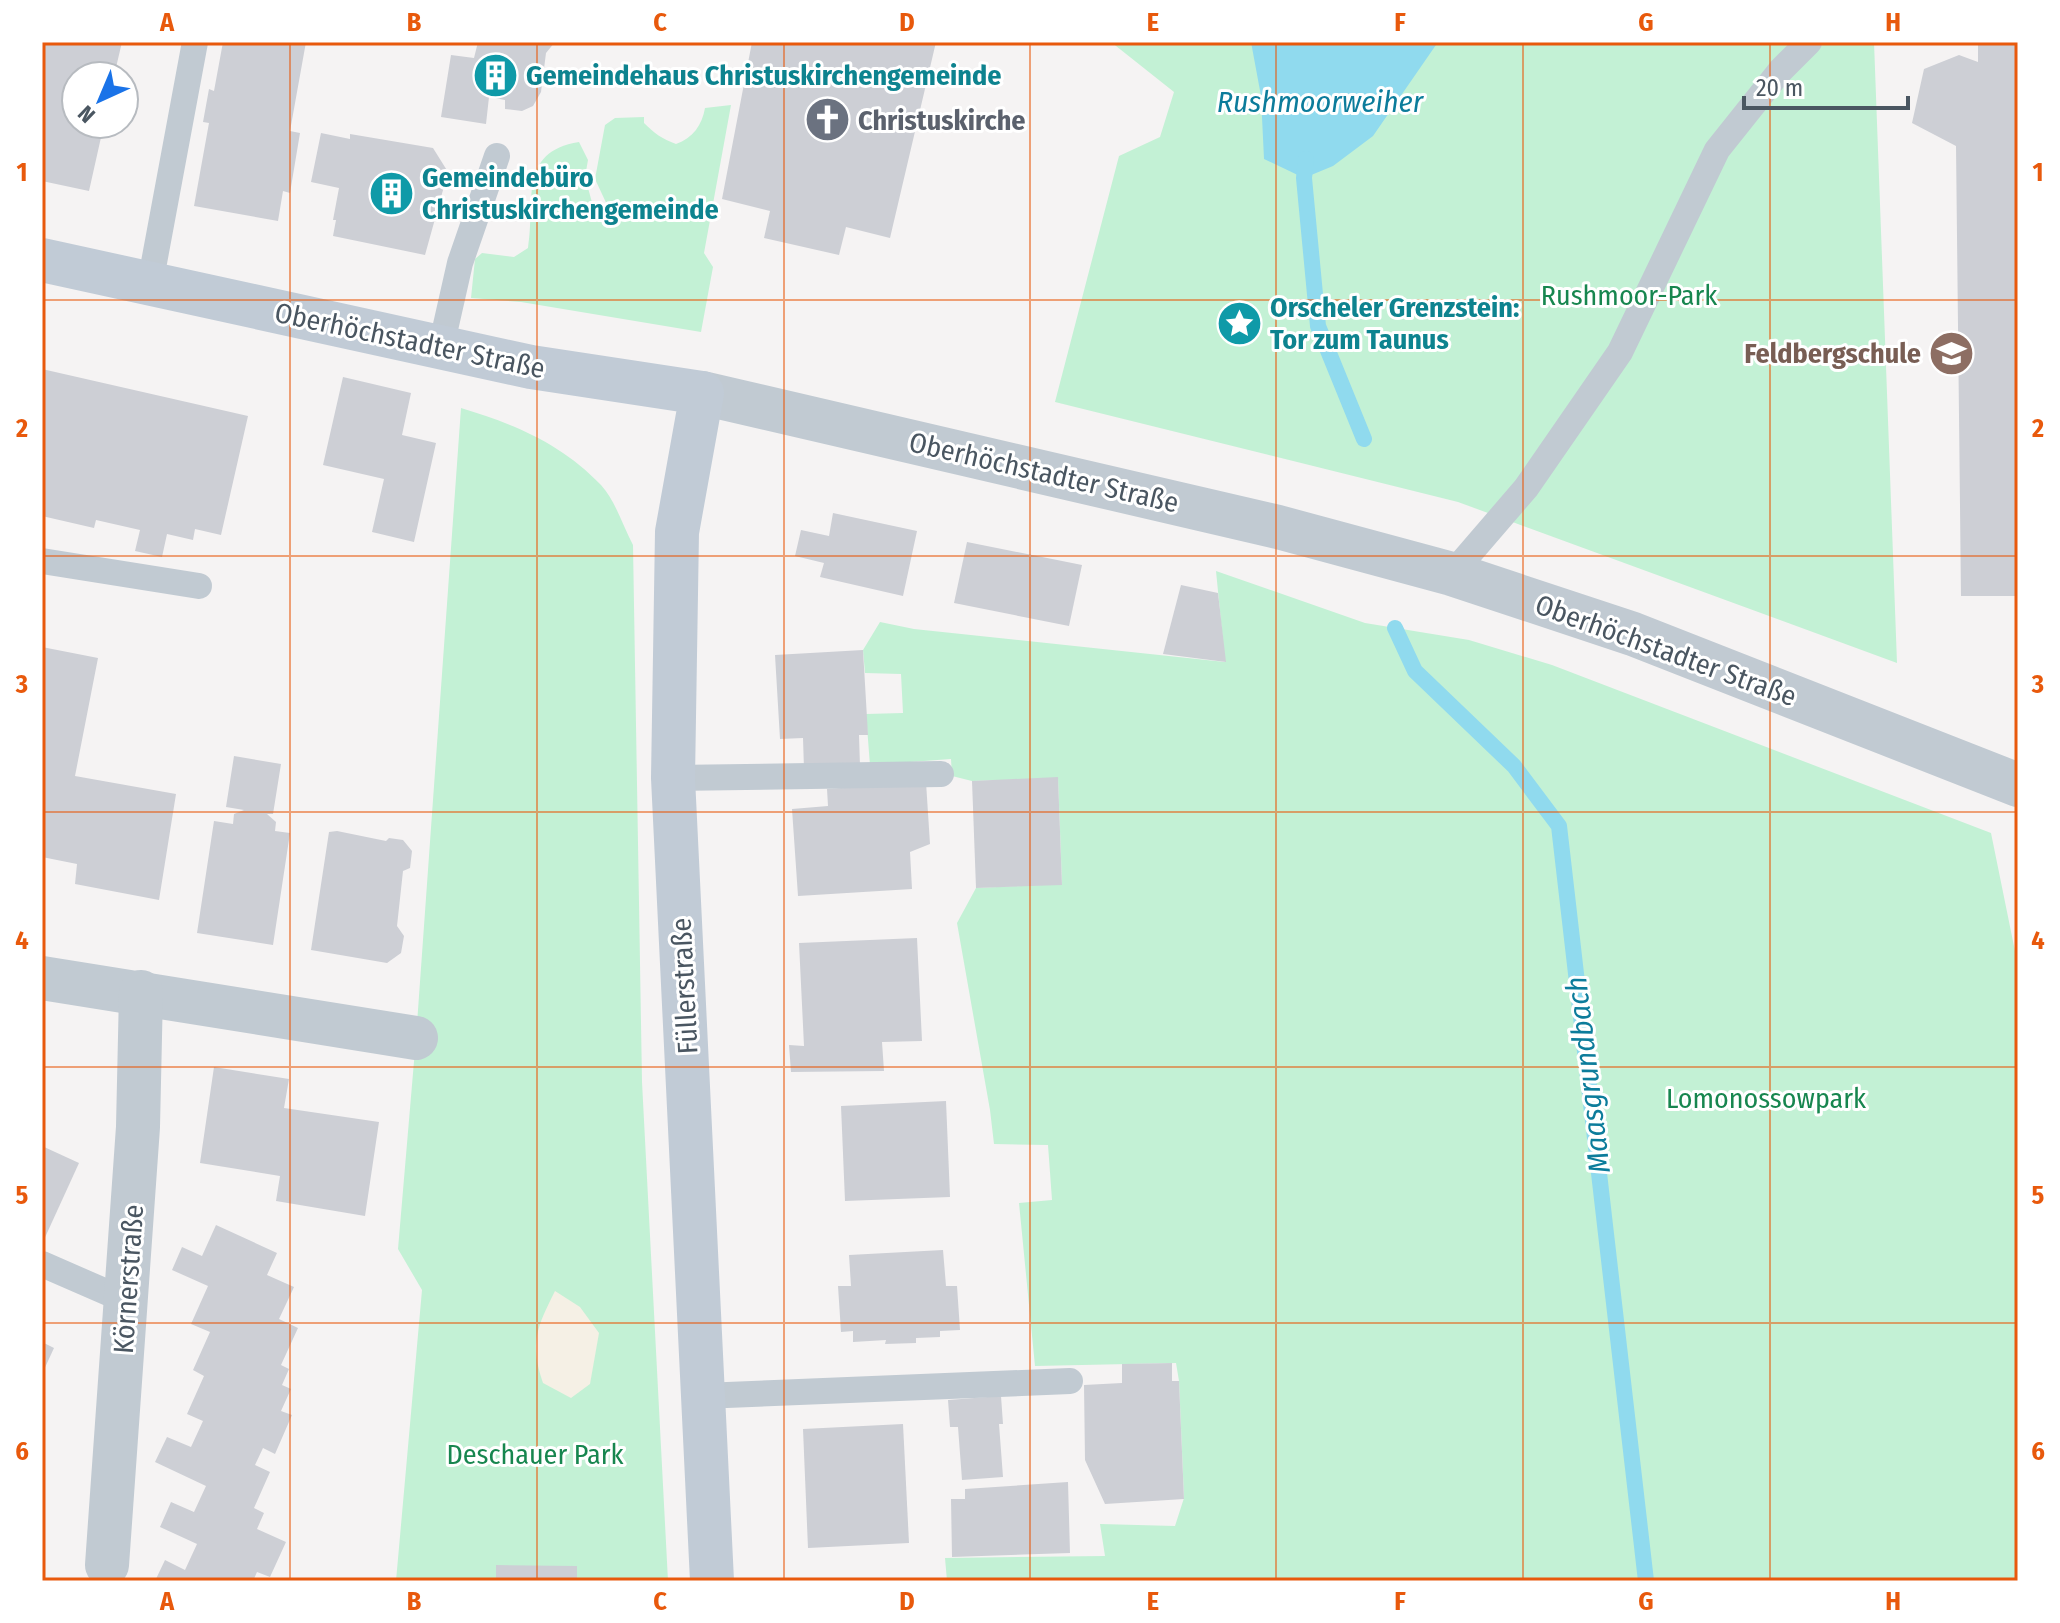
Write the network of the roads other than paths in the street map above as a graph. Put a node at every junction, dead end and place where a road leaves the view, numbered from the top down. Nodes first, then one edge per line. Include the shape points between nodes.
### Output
1 (195, 42) edge
2 (1809, 42) edge
3 (497, 156) dead end
4 (42, 260) edge
5 (150, 284) junction
6 (441, 347) junction
7 (702, 393) junction
8 (42, 561) edge
9 (1452, 574) junction
10 (199, 586) dead end
11 (941, 774) dead end
12 (673, 778) junction
13 (2018, 785) edge
14 (42, 978) edge
15 (141, 992) junction
16 (416, 1038) dead end
17 (42, 1264) edge
18 (127, 1301) junction
19 (1070, 1381) dead end
20 (702, 1396) junction
21 (106, 1573) edge
22 (712, 1581) edge

1 - 5 lane
2 - 9 lane via 1717,150 1620,352 1526,488
3 - 6 lane via 460,263
4 - 5 main road, Oberhöchstadter Straße
5 - 6 main road, Oberhöchstadter Straße
6 - 7 main road, Oberhöchstadter Straße via 531,367
7 - 9 street, Oberhöchstadter Straße via 1278,527
7 - 12 main road, Füllerstraße via 677,532
8 - 10 lane
9 - 13 street, Oberhöchstadter Straße via 1633,634
11 - 12 lane
12 - 20 main road, Füllerstraße
14 - 15 street
15 - 16 street
15 - 18 street, Körnerstraße
17 - 18 lane
18 - 21 street, Körnerstraße
19 - 20 lane
20 - 22 main road, Füllerstraße

